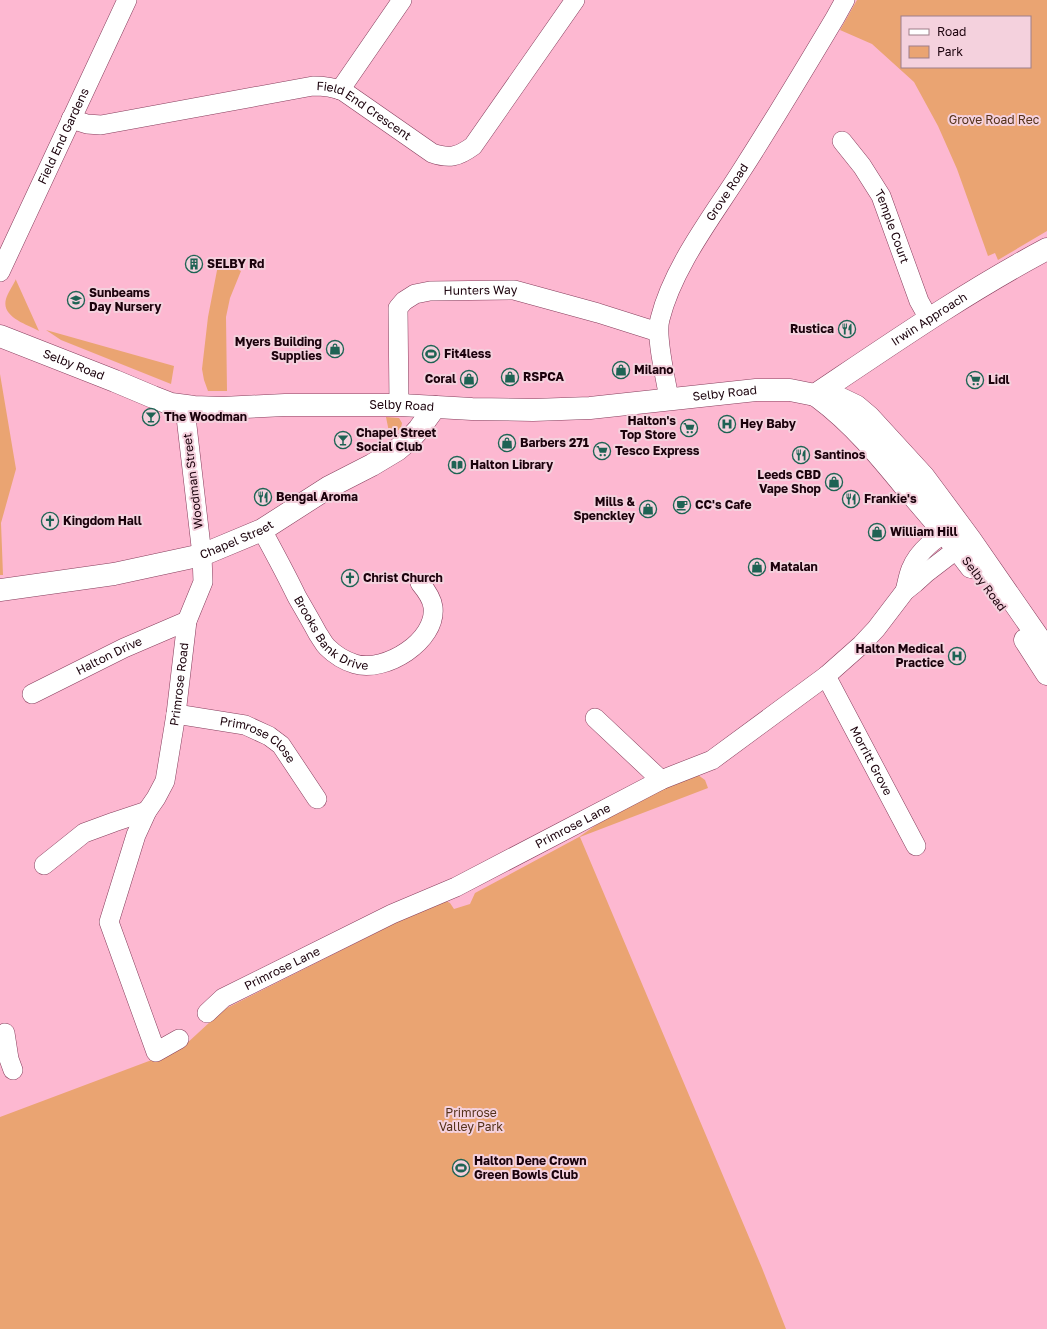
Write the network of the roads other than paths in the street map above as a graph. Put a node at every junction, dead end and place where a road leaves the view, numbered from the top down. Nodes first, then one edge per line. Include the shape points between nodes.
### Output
1 (127, 0) edge
2 (402, 0) edge
3 (575, 0) edge
4 (845, 0) edge
5 (340, 90) junction
6 (71, 119) junction
7 (842, 142) dead end
8 (1047, 249) edge
9 (0, 272) edge
10 (929, 319) junction
11 (658, 332) junction
12 (0, 336) edge
13 (815, 395) junction
14 (669, 400) junction
15 (399, 405) junction
16 (186, 406) junction
17 (435, 407) junction
18 (262, 530) junction
19 (957, 536) junction
20 (202, 555) junction
21 (420, 583) dead end
22 (0, 590) edge
23 (187, 621) junction
24 (1047, 650) edge
25 (1047, 674) edge
26 (826, 676) junction
27 (32, 694) dead end
28 (176, 714) junction
29 (595, 718) dead end
30 (661, 780) junction
31 (317, 799) dead end
32 (147, 811) junction
33 (916, 846) dead end
34 (44, 865) dead end
35 (207, 1013) dead end
36 (5, 1033) dead end
37 (179, 1039) dead end
38 (7, 1063) edge

1 - 6 street, Field End Gardens
2 - 5 street
3 - 5 street, Field End Crescent via 473,146 464,153 442,156 432,153
4 - 11 street, Grove Road via 686,257 664,305
5 - 6 street, Field End Crescent via 313,86 101,125
6 - 9 street, Field End Gardens
7 - 10 street, Temple Court via 862,166 881,196 919,301
8 - 10 main road, Irwin Approach
10 - 13 main road, Irwin Approach
11 - 14 street, Grove Road
11 - 15 street, Hunters Way via 514,290 430,291 415,294 398,308
12 - 16 main road, Selby Road via 171,404
13 - 14 main road, Selby Road via 790,390 756,390
13 - 19 main road, Selby Road via 833,395 856,406 869,417 924,477
14 - 17 main road, Selby Road via 560,409
15 - 16 main road, Selby Road via 222,408
15 - 17 main road, Selby Road
16 - 20 street, Woodman Street
17 - 18 main road, Chapel Street via 419,430 397,450 329,487
18 - 20 main road, Chapel Street
18 - 21 street, Brooks Bank Drive via 308,618 326,646 345,660 356,664 388,662 406,653 426,634 432,620 433,606 428,593
19 - 24 main road, Selby Road
19 - 25 main road, Selby Road
19 - 26 street, Primrose Lane via 926,573 905,591 871,634
20 - 22 main road, Chapel Street via 114,574
20 - 23 street, Primrose Road via 203,582
23 - 27 street, Halton Drive via 124,648
23 - 28 street, Primrose Road
26 - 30 street, Primrose Lane via 712,760
26 - 33 street, Morritt Grove
28 - 31 street, Primrose Close via 245,725 269,736 281,745
28 - 32 street, Primrose Road via 165,782
29 - 30 street
30 - 35 street, Primrose Lane via 456,887 392,914 223,998
32 - 34 street via 84,833
32 - 37 street, Primrose Road via 136,835 109,922 156,1052
36 - 38 street

